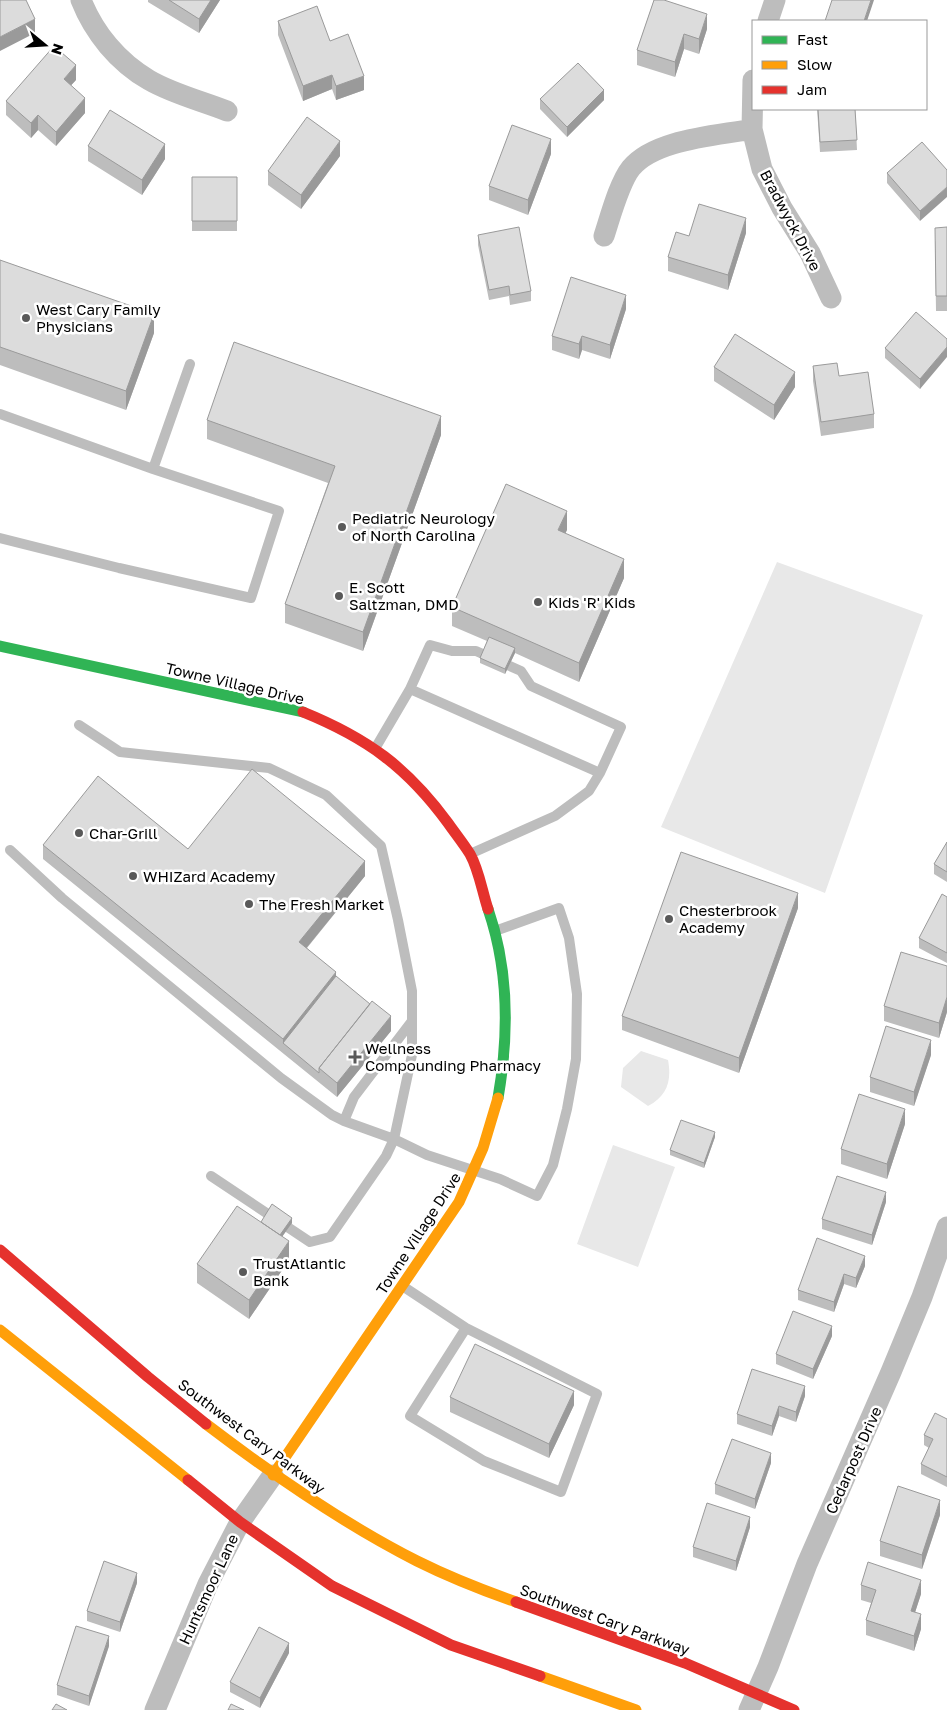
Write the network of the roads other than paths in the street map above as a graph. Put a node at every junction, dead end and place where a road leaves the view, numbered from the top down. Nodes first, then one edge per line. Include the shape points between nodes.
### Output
1 (81, 0) edge
2 (775, 0) edge
3 (768, 20) edge
4 (227, 110) dead end
5 (752, 110) edge
6 (752, 129) junction
7 (604, 236) dead end
8 (831, 298) dead end
9 (190, 364) dead end
10 (0, 414) edge
11 (153, 469) junction
12 (0, 538) edge
13 (0, 646) edge
14 (410, 689) junction
15 (79, 725) dead end
16 (376, 748) junction
17 (600, 773) junction
18 (10, 850) dead end
19 (469, 855) junction
20 (496, 931) junction
21 (412, 1021) junction
22 (344, 1121) junction
23 (394, 1139) junction
24 (475, 1171) junction
25 (211, 1176) dead end
26 (947, 1227) edge
27 (0, 1250) edge
28 (403, 1286) junction
29 (466, 1328) junction
30 (0, 1330) edge
31 (273, 1475) junction
32 (240, 1522) junction
33 (753, 1701) edge
34 (155, 1710) edge
35 (636, 1710) edge
36 (794, 1710) edge

1 - 4 street via 102,38 131,68 150,81
2 - 3 street
5 - 6 street, Bradwyck Drive
6 - 7 street via 680,142 645,155 630,169
6 - 8 street, Bradwyck Drive via 762,169 810,253
9 - 11 lane
10 - 11 lane
11 - 12 lane via 279,512 251,598
13 - 16 main road, Towne Village Drive via 304,712
14 - 16 lane
14 - 17 lane
14 - 17 lane via 430,645 452,651 476,651 521,671 531,686 621,727
15 - 21 lane via 120,752 270,768 326,795 381,846 412,991
16 - 19 main road, Towne Village Drive via 433,802
17 - 19 lane via 589,791 556,816
18 - 22 lane via 62,898 281,1078
19 - 20 main road, Towne Village Drive
20 - 24 main road, Towne Village Drive via 503,972 505,1044 500,1086
20 - 24 lane via 559,908 569,938 577,994 576,1059 553,1165 537,1196
21 - 22 lane via 354,1097
21 - 23 lane via 412,1055
22 - 23 lane
23 - 24 lane via 427,1155
23 - 25 lane via 386,1156 330,1237 310,1242
24 - 28 main road, Towne Village Drive via 459,1202
26 - 33 street, Cedarpost Drive via 892,1372 808,1564
27 - 31 main road, Southwest Cary Parkway via 134,1367
28 - 29 lane
28 - 31 main road, Towne Village Drive
29 - 29 lane via 410,1416 484,1461 561,1492 597,1394
30 - 32 main road
31 - 32 street, Huntsmoor Lane
31 - 33 main road, Southwest Cary Parkway via 356,1528 417,1561 480,1590 687,1664
32 - 34 street, Huntsmoor Lane via 208,1584
32 - 35 main road via 332,1586 451,1645
33 - 36 main road, Southwest Cary Parkway

